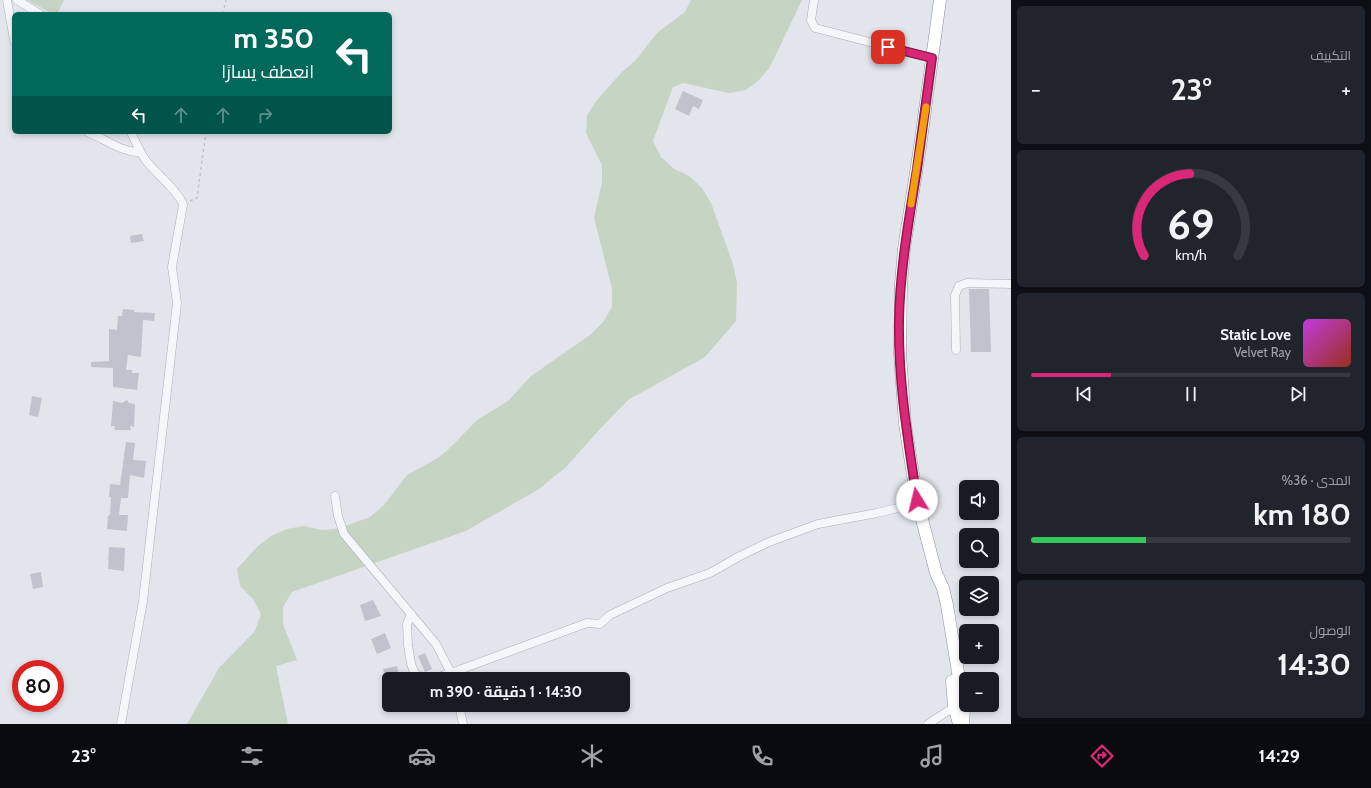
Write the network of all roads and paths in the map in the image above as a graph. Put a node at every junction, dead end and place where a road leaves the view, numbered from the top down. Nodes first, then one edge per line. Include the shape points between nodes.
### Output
1 (7, 0) edge
2 (17, 0) edge
3 (226, 0) edge
4 (814, 0) edge
5 (940, 0) edge
6 (37, 12) edge
7 (224, 12) edge
8 (12, 29) edge
9 (932, 58) junction
10 (92, 134) edge
11 (132, 134) edge
12 (206, 134) edge
13 (141, 153) junction
14 (183, 205) junction
15 (1011, 284) edge
16 (956, 350) dead end
17 (335, 496) dead end
18 (918, 504) junction
19 (411, 614) junction
20 (414, 672) edge
21 (449, 672) edge
22 (461, 672) edge
23 (958, 704) junction
24 (460, 712) edge
25 (121, 724) edge
26 (463, 724) edge
27 (928, 724) edge
28 (959, 724) edge
29 (963, 724) edge

1 - 8 street
2 - 6 street
3 - 7 path
4 - 9 street via 811,20 815,28
5 - 9 highway
9 - 18 highway via 904,249 899,319 905,424
10 - 13 street via 128,152
11 - 13 street
12 - 14 path via 197,198
13 - 14 street via 180,197
14 - 25 street via 172,267 177,302 143,600
15 - 16 street via 967,283 959,286 955,294
17 - 19 street via 344,534
18 - 22 street via 818,524 794,532 758,547 710,573 667,588 610,615 600,624 587,623
18 - 23 highway via 947,605
19 - 20 street via 407,624 408,645
19 - 21 street via 436,644
23 - 27 street
23 - 28 highway
23 - 29 highway via 964,716
24 - 26 street

